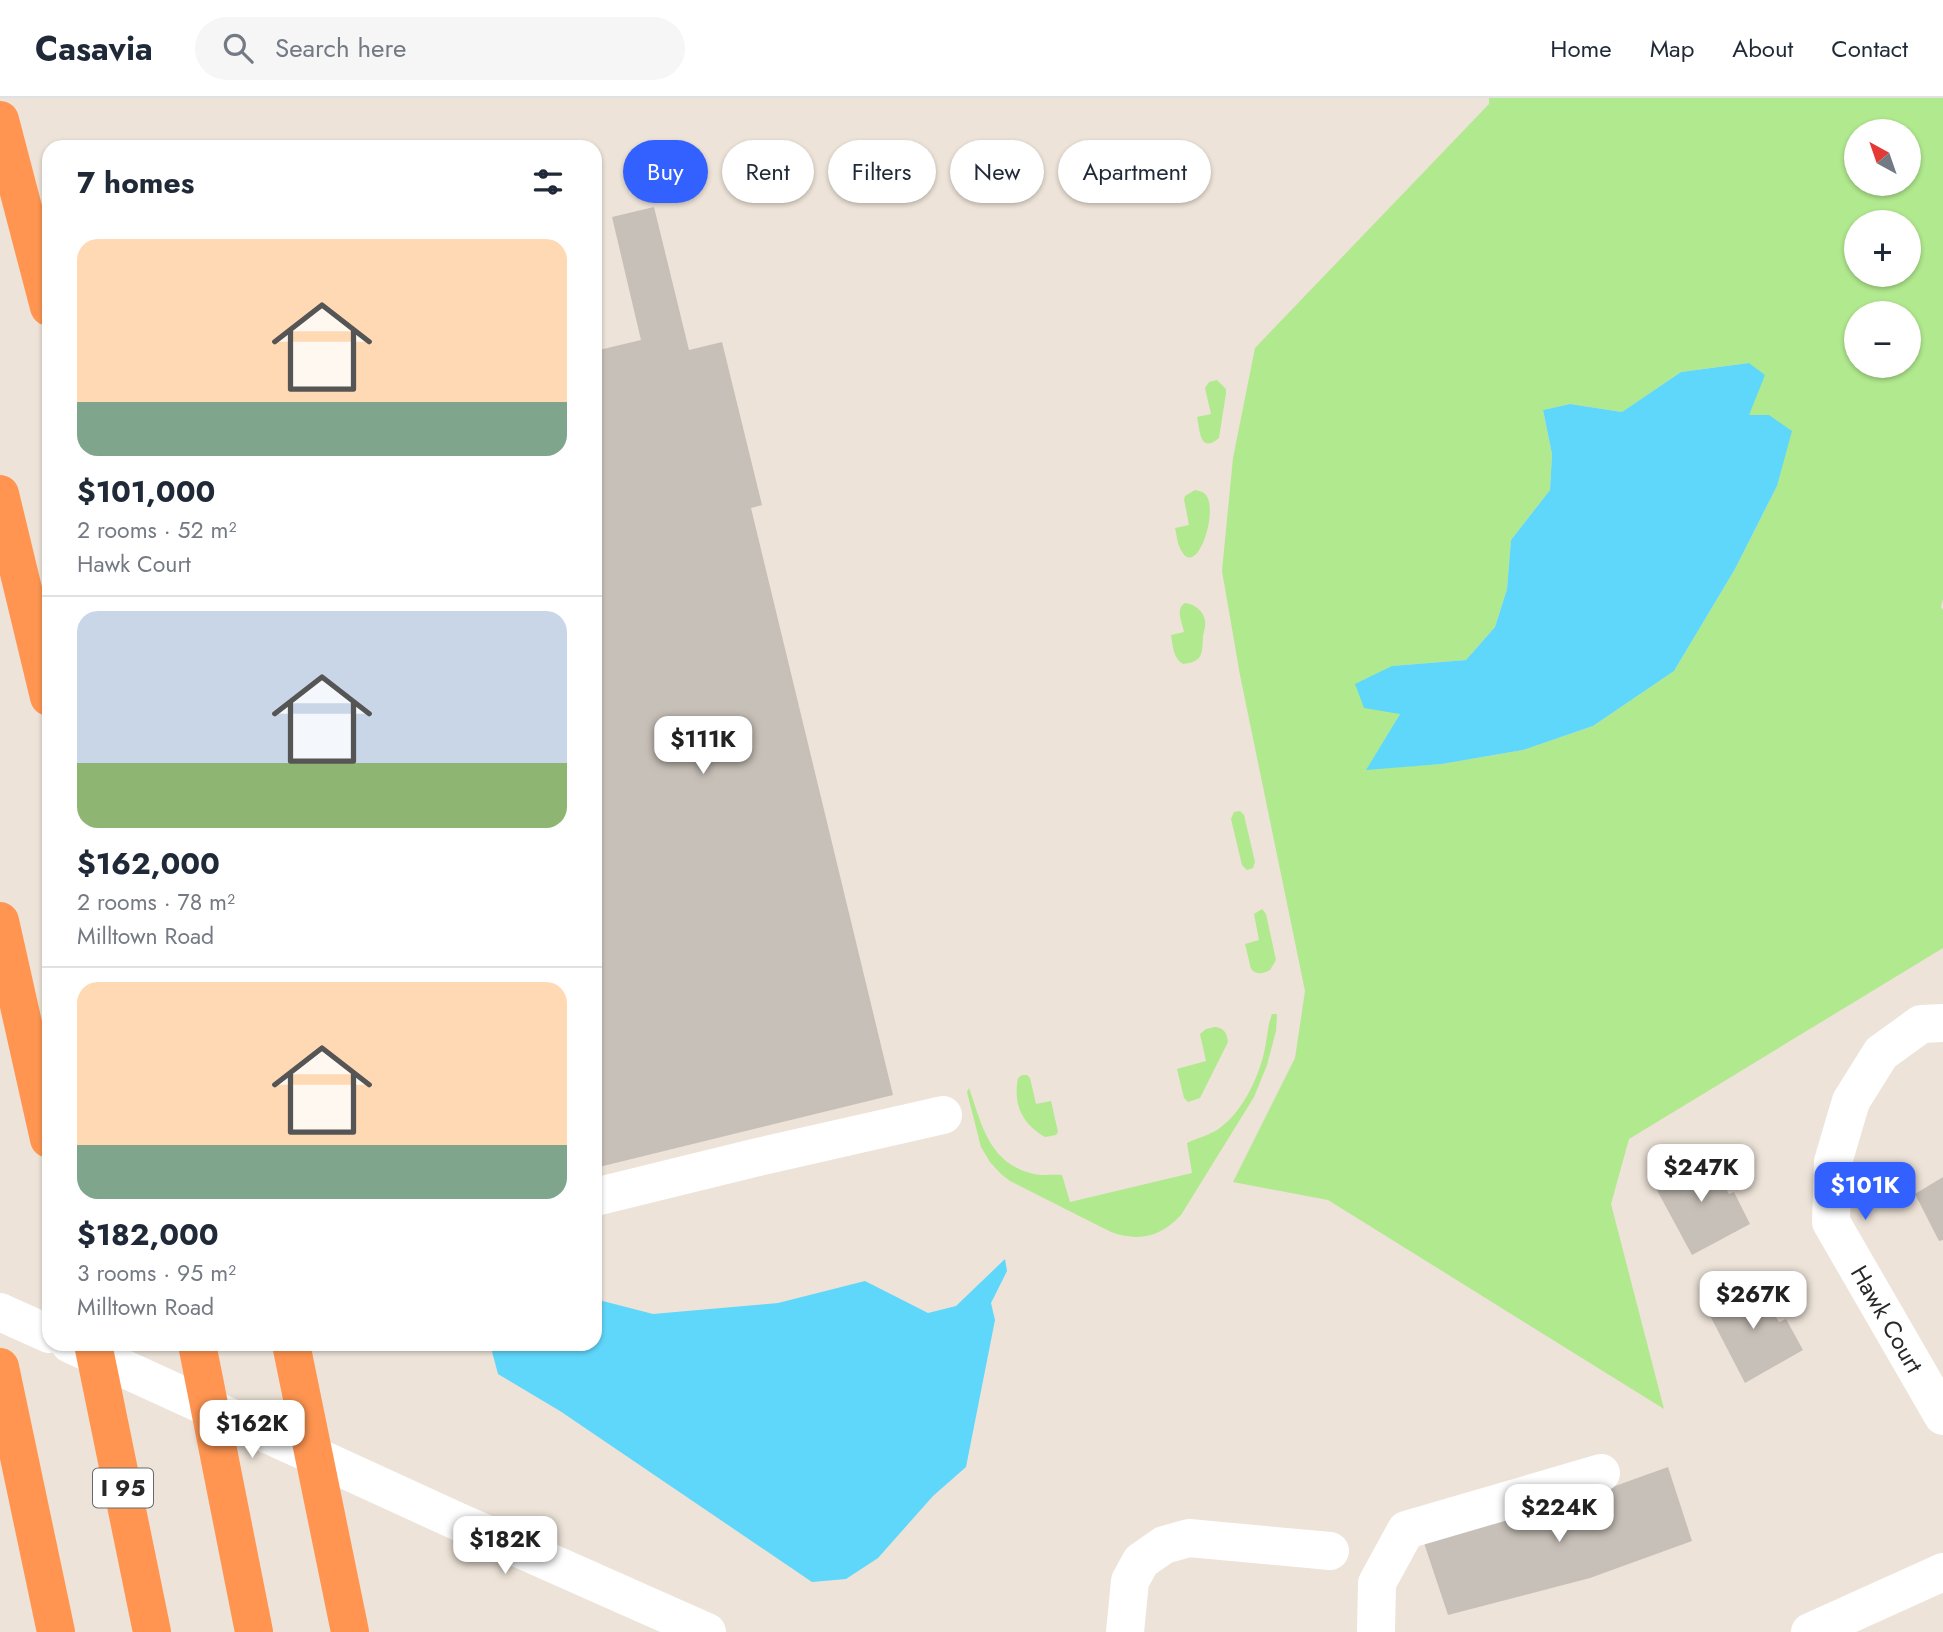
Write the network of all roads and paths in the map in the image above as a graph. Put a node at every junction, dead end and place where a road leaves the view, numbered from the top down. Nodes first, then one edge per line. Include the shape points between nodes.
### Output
1 (0, 120) edge
2 (7, 172) edge
3 (42, 284) edge
4 (0, 494) edge
5 (42, 668) edge
6 (0, 921) edge
7 (1943, 1023) edge
8 (42, 1108) edge
9 (943, 1115) dead end
10 (602, 1195) edge
11 (0, 1312) edge
12 (42, 1331) edge
13 (85, 1351) edge
14 (94, 1351) edge
15 (198, 1351) edge
16 (292, 1351) edge
17 (0, 1367) edge
18 (1943, 1416) edge
19 (1601, 1473) dead end
20 (1330, 1551) dead end
21 (1943, 1572) edge
22 (56, 1632) edge
23 (152, 1632) edge
24 (254, 1632) edge
25 (350, 1632) edge
26 (707, 1632) edge
27 (1125, 1632) edge
28 (1376, 1632) edge
29 (1810, 1632) edge

1 - 2 highway
2 - 3 highway
4 - 5 highway
6 - 8 highway
7 - 18 street, Hawk Court via 1921,1024 1881,1053 1852,1101 1833,1163 1831,1223
9 - 10 street
11 - 12 street
13 - 26 street
14 - 23 highway, I 95
15 - 24 highway
16 - 25 highway
17 - 22 highway
19 - 28 street via 1406,1530 1377,1583
20 - 27 street via 1189,1538 1164,1545 1141,1561 1130,1581
21 - 29 street

